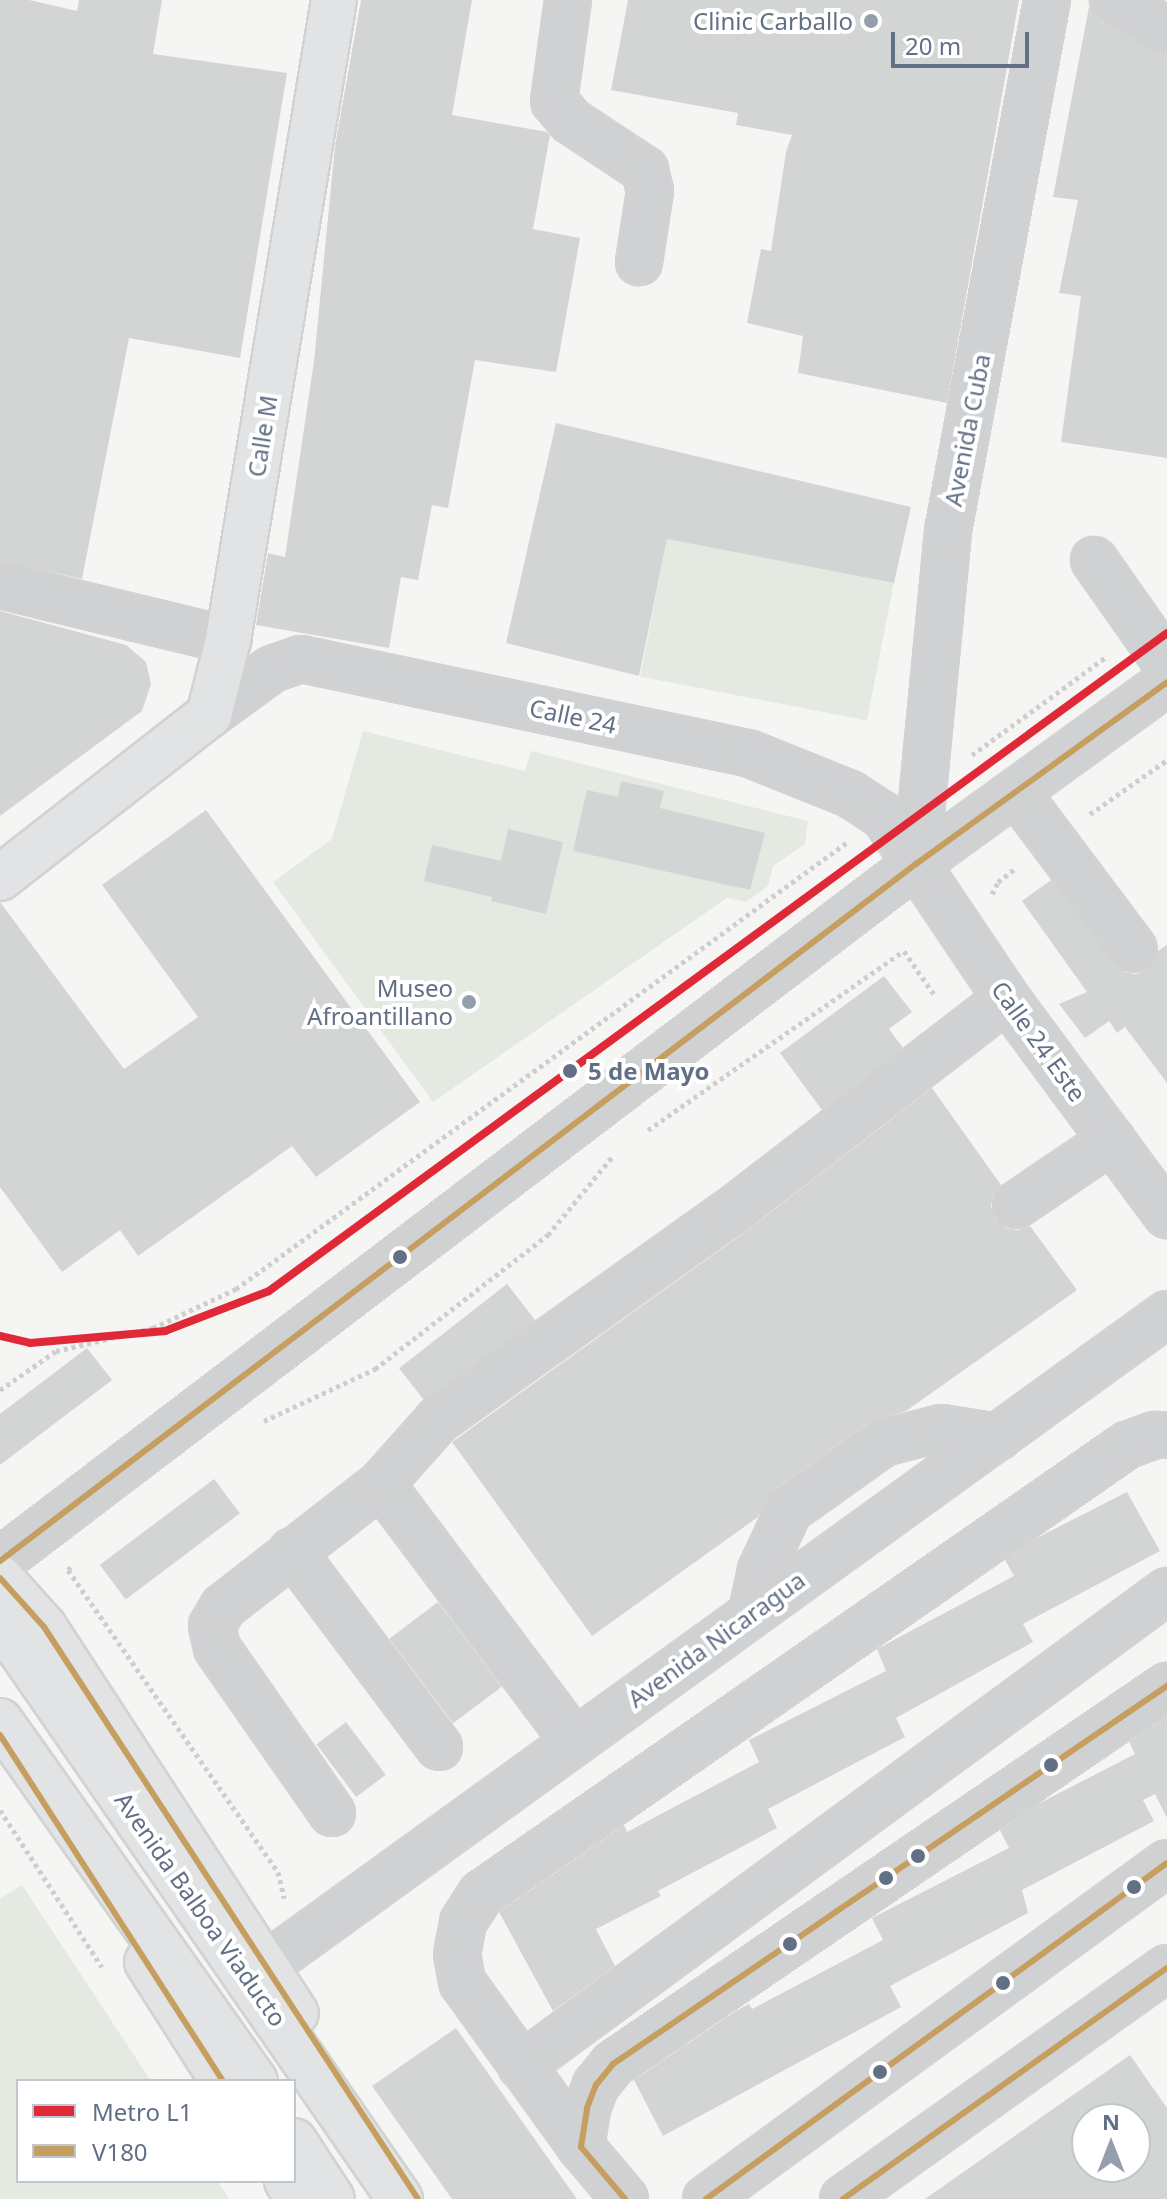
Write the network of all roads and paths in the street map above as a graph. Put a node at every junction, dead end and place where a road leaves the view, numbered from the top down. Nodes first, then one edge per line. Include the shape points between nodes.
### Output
1 (334, 0) edge
2 (568, 0) edge
3 (1047, 0) edge
4 (1113, 0) edge
5 (1167, 30) edge
6 (639, 262) dead end
7 (1094, 560) dead end
8 (0, 585) edge
9 (1142, 629) junction
10 (228, 640) junction
11 (1167, 664) edge
12 (1167, 682) edge
13 (209, 715) junction
14 (926, 788) junction
15 (1016, 792) junction
16 (884, 816) junction
17 (916, 864) junction
18 (0, 878) edge
19 (1134, 949) dead end
20 (1007, 999) junction
21 (1112, 1140) junction
22 (1016, 1205) dead end
23 (1167, 1215) edge
24 (1167, 1314) edge
25 (0, 1390) edge
26 (1167, 1435) edge
27 (998, 1437) junction
28 (381, 1484) junction
29 (292, 1551) junction
30 (0, 1561) edge
31 (0, 1578) edge
32 (1167, 1591) edge
33 (752, 1612) junction
34 (0, 1621) edge
35 (1167, 1686) edge
36 (0, 1721) edge
37 (0, 1735) edge
38 (574, 1741) junction
39 (439, 1747) dead end
40 (0, 1810) edge
41 (332, 1813) dead end
42 (1167, 1863) edge
43 (265, 1966) junction
44 (1167, 1968) edge
45 (108, 1977) dead end
46 (521, 2066) junction
47 (222, 2079) edge
48 (254, 2079) edge
49 (296, 2144) edge
50 (581, 2147) junction
51 (332, 2199) edge
52 (400, 2199) edge
53 (418, 2199) edge
54 (625, 2199) edge
55 (706, 2199) edge
56 (843, 2199) edge

1 - 10 main road, Calle M
2 - 6 street via 554,101 571,121 645,170 650,191
3 - 14 street, Avenida Cuba via 948,531
4 - 5 street
7 - 9 street
8 - 10 street
9 - 11 street
9 - 14 path
10 - 13 main road
12 - 15 street
13 - 16 street, Calle 24 via 272,669 301,659 748,753 850,794
13 - 18 main road, Calle 24
14 - 17 street, Avenida Cuba
15 - 17 street
15 - 19 street
16 - 17 street, Calle 24
16 - 25 path via 236,1289 153,1328 56,1351
17 - 20 street, Calle 24 Este
17 - 30 street
20 - 21 street, Calle 24 Este
20 - 28 street via 730,1212 438,1420
21 - 22 street
21 - 23 street, Calle 24 Este
24 - 27 street, Avenida Nicaragua
26 - 46 street via 1127,1445 481,1894 463,1922 457,1954 462,1982
27 - 33 street, Avenida Nicaragua
27 - 33 street via 942,1428 883,1443 789,1510 761,1570
28 - 29 street
28 - 38 street
29 - 39 street
29 - 41 street via 223,1607 212,1626 217,1648
31 - 43 main road via 44,1627
32 - 46 street
33 - 38 street, Avenida Nicaragua
34 - 52 main road, Avenida Balboa Viaducto
35 - 50 street via 613,2064 587,2108
36 - 48 main road
37 - 47 main road
38 - 43 street, Avenida Nicaragua
40 - 45 path
42 - 55 street
43 - 53 main road
44 - 56 street
46 - 50 street
49 - 51 main road
50 - 54 street

